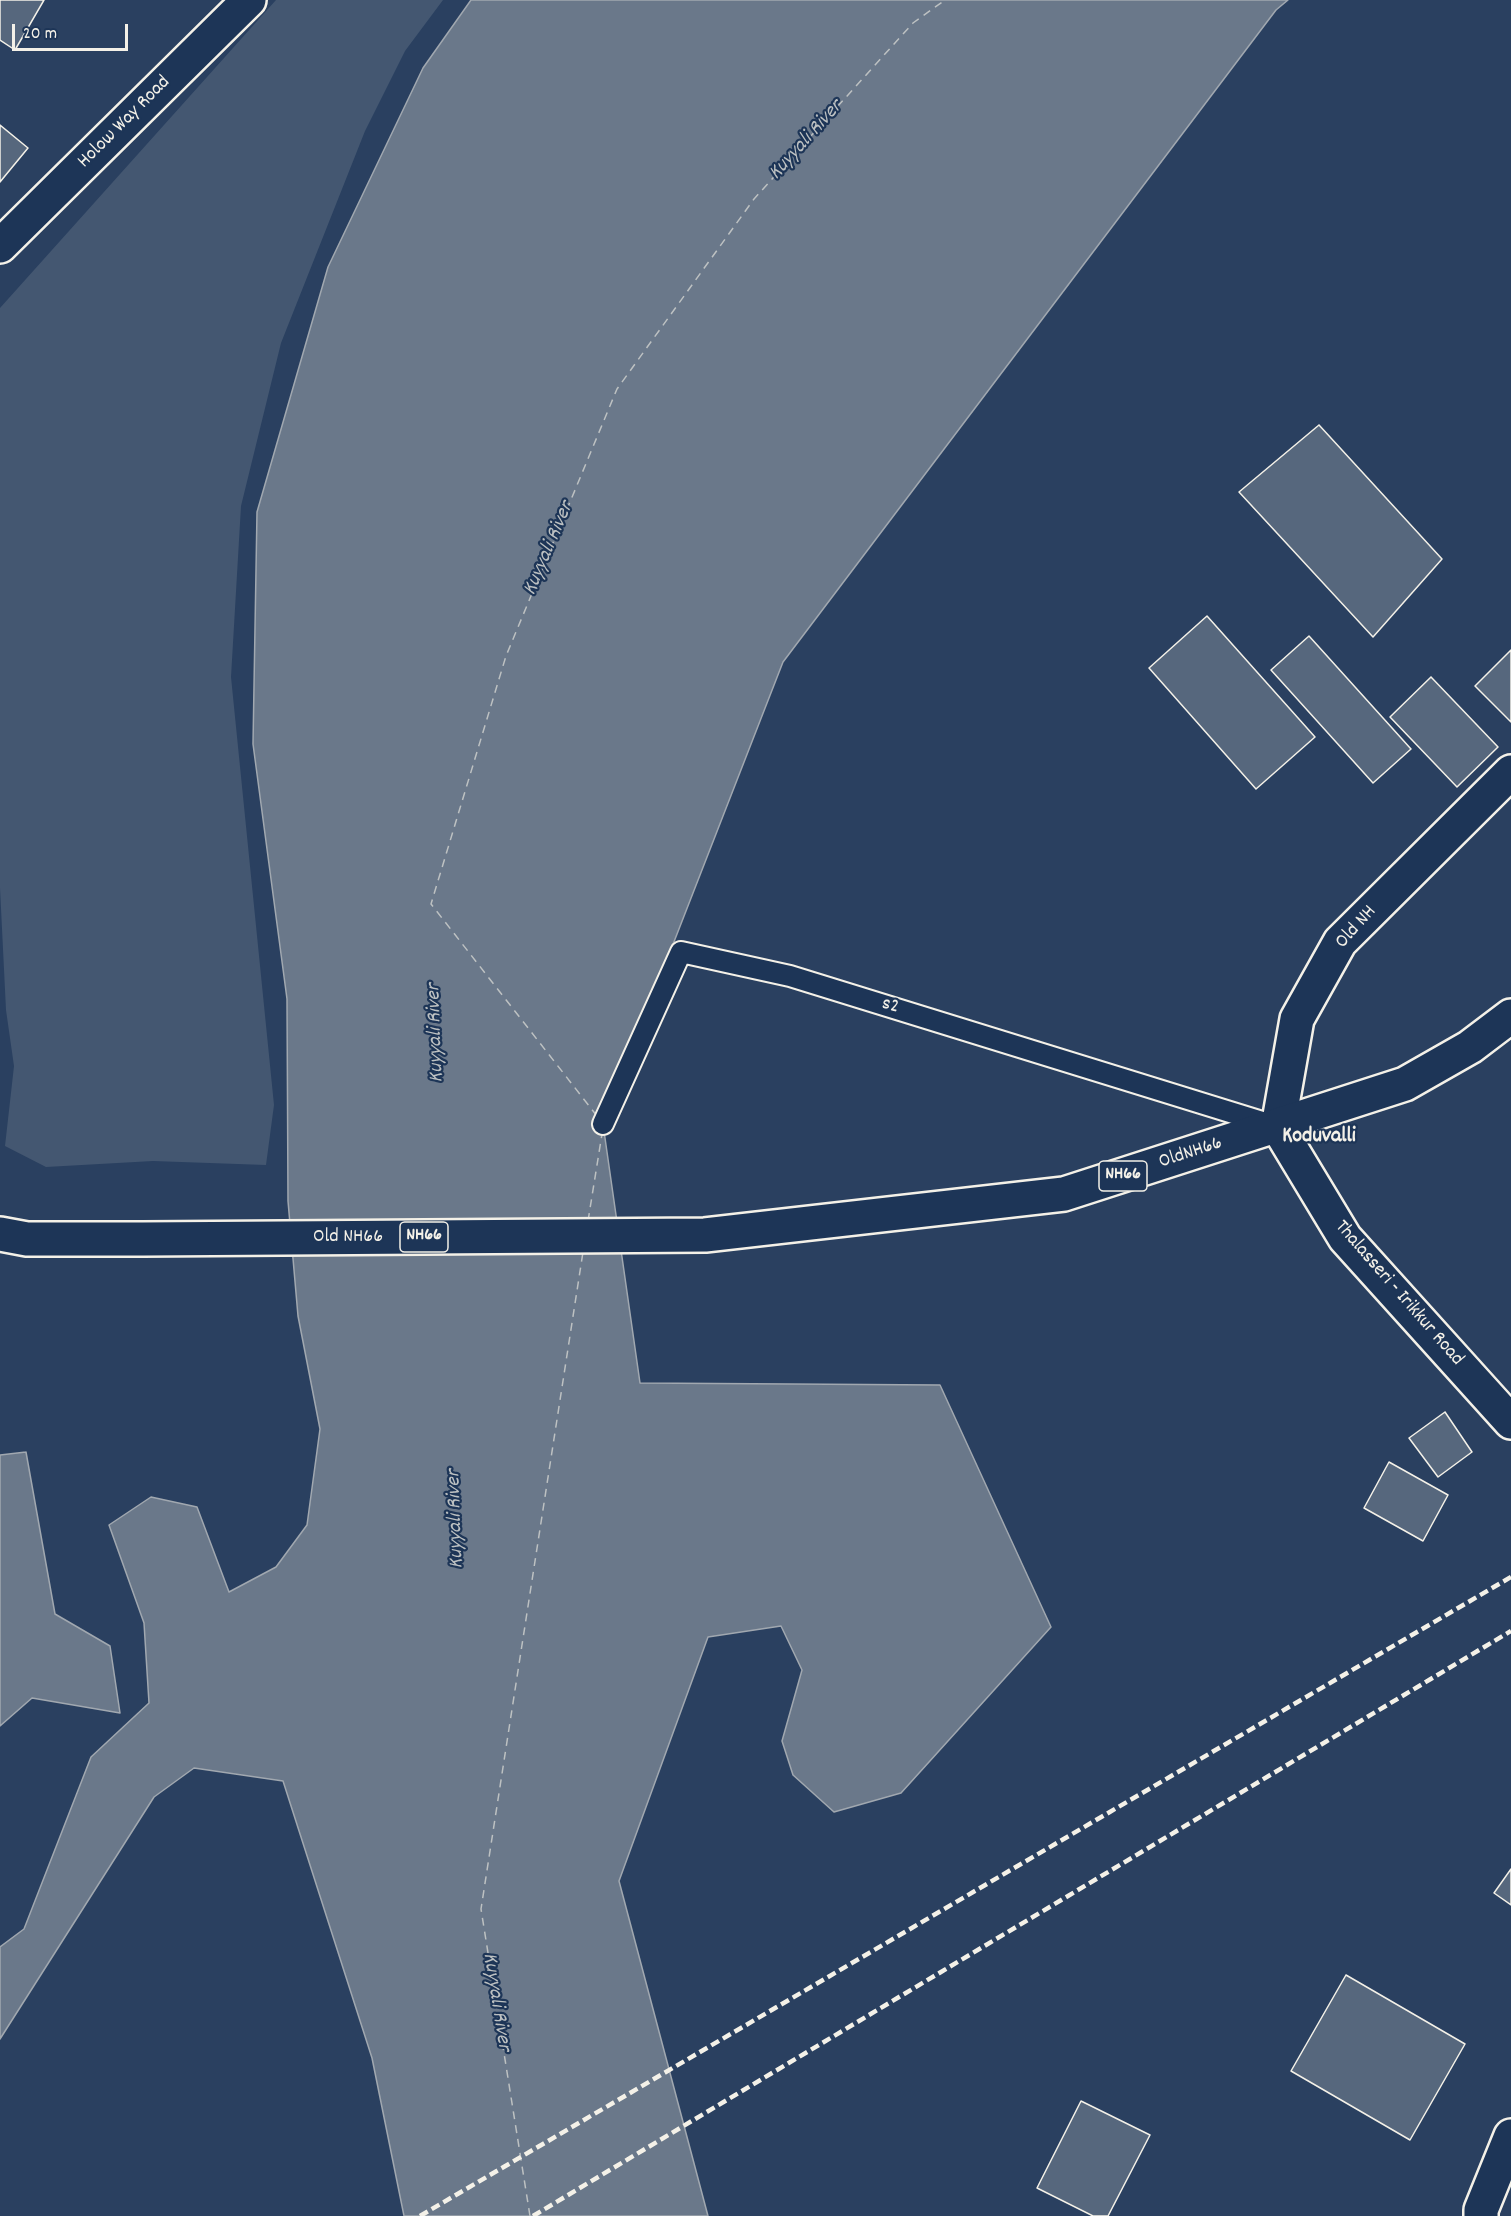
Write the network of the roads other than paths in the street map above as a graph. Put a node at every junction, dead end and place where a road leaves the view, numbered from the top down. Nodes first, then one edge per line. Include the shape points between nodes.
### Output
1 (249, 0) edge
2 (0, 246) edge
3 (1511, 772) edge
4 (1511, 1016) edge
5 (603, 1124) dead end
6 (1278, 1127) junction
7 (705, 1235) joint
8 (9, 1242) edge
9 (1511, 1422) edge
10 (1511, 2136) edge
11 (1481, 2216) edge

1 - 2 main road, Holow Way Road
3 - 6 main road, Old NH via 1340,942 1297,1019
4 - 6 main road, OldNH66 / NH66 via 1470,1047 1405,1084
5 - 6 lane, s2 via 681,952 790,976
6 - 7 main road, OldNH66 / NH66 via 1064,1194
6 - 9 main road, Thalasseri - Irikkur Road via 1345,1238
7 - 8 main road, Old NH66 / NH66
10 - 11 main road

